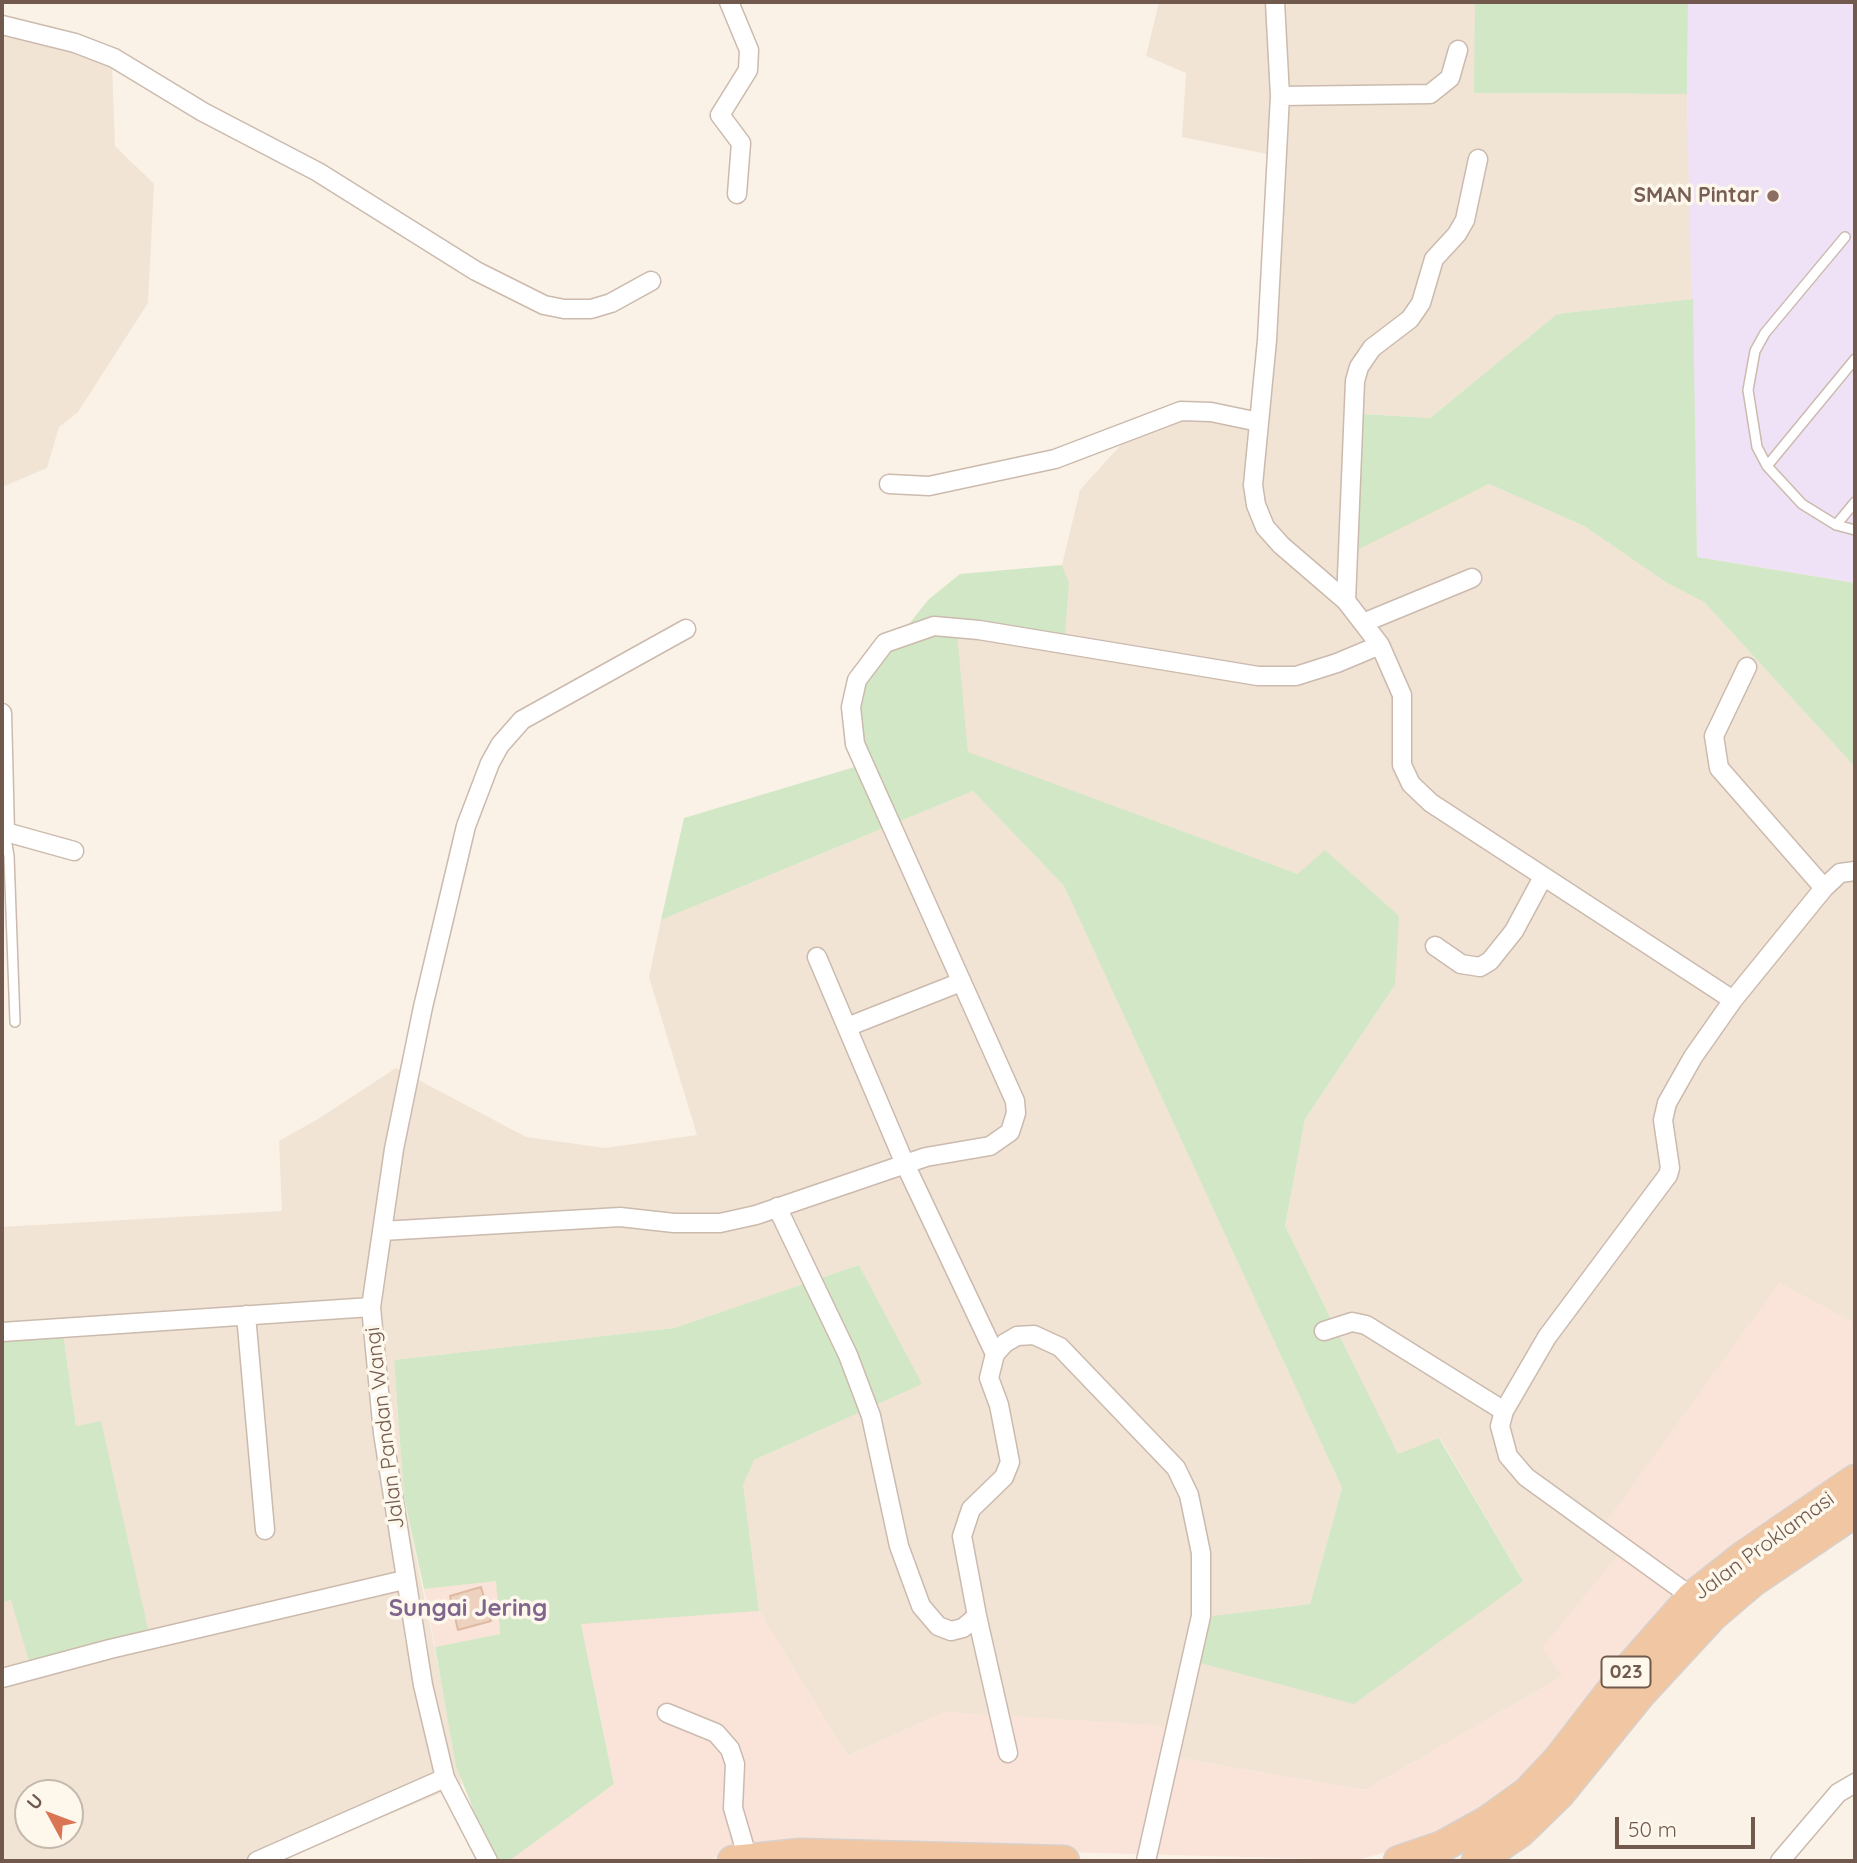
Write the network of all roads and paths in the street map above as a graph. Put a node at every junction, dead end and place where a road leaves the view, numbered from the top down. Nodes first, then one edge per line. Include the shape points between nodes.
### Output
1 (729, 2) edge
2 (1275, 2) edge
3 (2, 25) edge
4 (1458, 50) dead end
5 (1280, 96) junction
6 (1478, 159) dead end
7 (737, 194) dead end
8 (1845, 237) dead end
9 (651, 281) dead end
10 (1855, 359) edge
11 (1259, 422) junction
12 (1767, 466) junction
13 (890, 484) dead end
14 (1855, 502) edge
15 (1836, 525) junction
16 (1855, 530) edge
17 (1472, 578) dead end
18 (1346, 601) junction
19 (1363, 623) junction
20 (686, 629) dead end
21 (1380, 645) junction
22 (1747, 667) dead end
23 (2, 713) edge
24 (3, 832) edge
25 (74, 851) dead end
26 (1855, 871) edge
27 (1543, 877) junction
28 (1824, 888) junction
29 (1435, 946) dead end
30 (817, 957) dead end
31 (961, 982) junction
32 (1733, 1000) junction
33 (15, 1022) dead end
34 (847, 1027) junction
35 (905, 1164) junction
36 (778, 1207) junction
37 (382, 1230) junction
38 (371, 1307) junction
39 (246, 1315) junction
40 (1324, 1331) dead end
41 (2, 1332) edge
42 (995, 1354) junction
43 (1504, 1411) junction
44 (1855, 1480) edge
45 (1855, 1512) edge
46 (1814, 1524) junction
47 (265, 1530) dead end
48 (404, 1580) junction
49 (1692, 1597) junction
50 (977, 1616) junction
51 (2, 1678) edge
52 (667, 1713) dead end
53 (1008, 1752) dead end
54 (445, 1779) junction
55 (1855, 1783) edge
56 (740, 1860) edge
57 (1004, 1860) edge
58 (257, 1861) edge
59 (488, 1861) edge
60 (1064, 1861) edge
61 (1146, 1861) edge
62 (1399, 1861) edge
63 (1477, 1861) edge
64 (1780, 1861) edge

1 - 7 street via 749,50 748,70 720,115 741,143
2 - 5 street
3 - 9 street via 114,58 203,112 318,172 476,271 544,305 591,309
4 - 5 street via 1450,78 1430,94
5 - 11 street
6 - 18 street via 1465,220 1434,259 1421,303 1410,319 1372,348 1359,367
8 - 12 lane via 1755,351 1748,390 1751,422
10 - 12 lane
11 - 13 street via 1181,411 1055,459 929,486
11 - 18 street via 1253,485 1265,527
12 - 15 lane via 1802,504
14 - 15 lane
15 - 16 lane
17 - 19 street
18 - 19 street
19 - 21 street
20 - 37 street via 522,720 490,763 466,826 429,981
21 - 27 street via 1402,695 1402,765 1411,785
21 - 31 street via 1296,676 1258,676 934,626 885,643 856,680 850,707 855,744
22 - 28 street via 1714,736 1719,768
23 - 24 street
24 - 25 street
24 - 33 lane via 9,856
26 - 28 street via 1840,873
27 - 29 street via 1514,931 1490,961 1480,967 1461,964
27 - 32 street
28 - 32 street
30 - 34 street
31 - 34 street
31 - 35 street via 1015,1101 1014,1124 1002,1140 990,1146
32 - 43 street via 1668,1103 1663,1120 1668,1175 1547,1337
34 - 35 street
35 - 36 street
35 - 42 street
36 - 37 street via 720,1223 620,1217
36 - 50 street via 872,1416 899,1546 921,1606 928,1619 951,1631
37 - 38 street
38 - 39 street, Jalan Pandan Wangi
38 - 48 street, Jalan Pandan Wangi
39 - 41 street, Jalan Pandan Wangi
39 - 47 street
40 - 43 street via 1352,1322 1366,1325
42 - 50 street via 989,1378 1010,1462 1004,1477 964,1522 962,1536
42 - 61 street via 1017,1336 1034,1335 1060,1347 1146,1433 1176,1468 1189,1495 1201,1553 1201,1616
43 - 49 street via 1502,1441 1526,1477
44 - 46 highway, Jalan Proklamasi / 023
45 - 46 highway, Jalan Proklamasi / 023
46 - 49 highway, Jalan Proklamasi / 023
46 - 63 highway, Jalan Proklamasi / 023 via 1712,1616 1640,1694 1559,1794 1520,1832
48 - 51 street
48 - 54 street, Jalan Pandan Wangi
49 - 62 highway, Jalan Proklamasi / 023 via 1527,1793 1443,1846
50 - 53 street
52 - 56 street via 716,1732 730,1749 735,1764 733,1808
54 - 58 street
54 - 59 street, Jalan Pandan Wangi
55 - 64 street via 1838,1793
56 - 57 highway via 800,1854
57 - 60 highway

